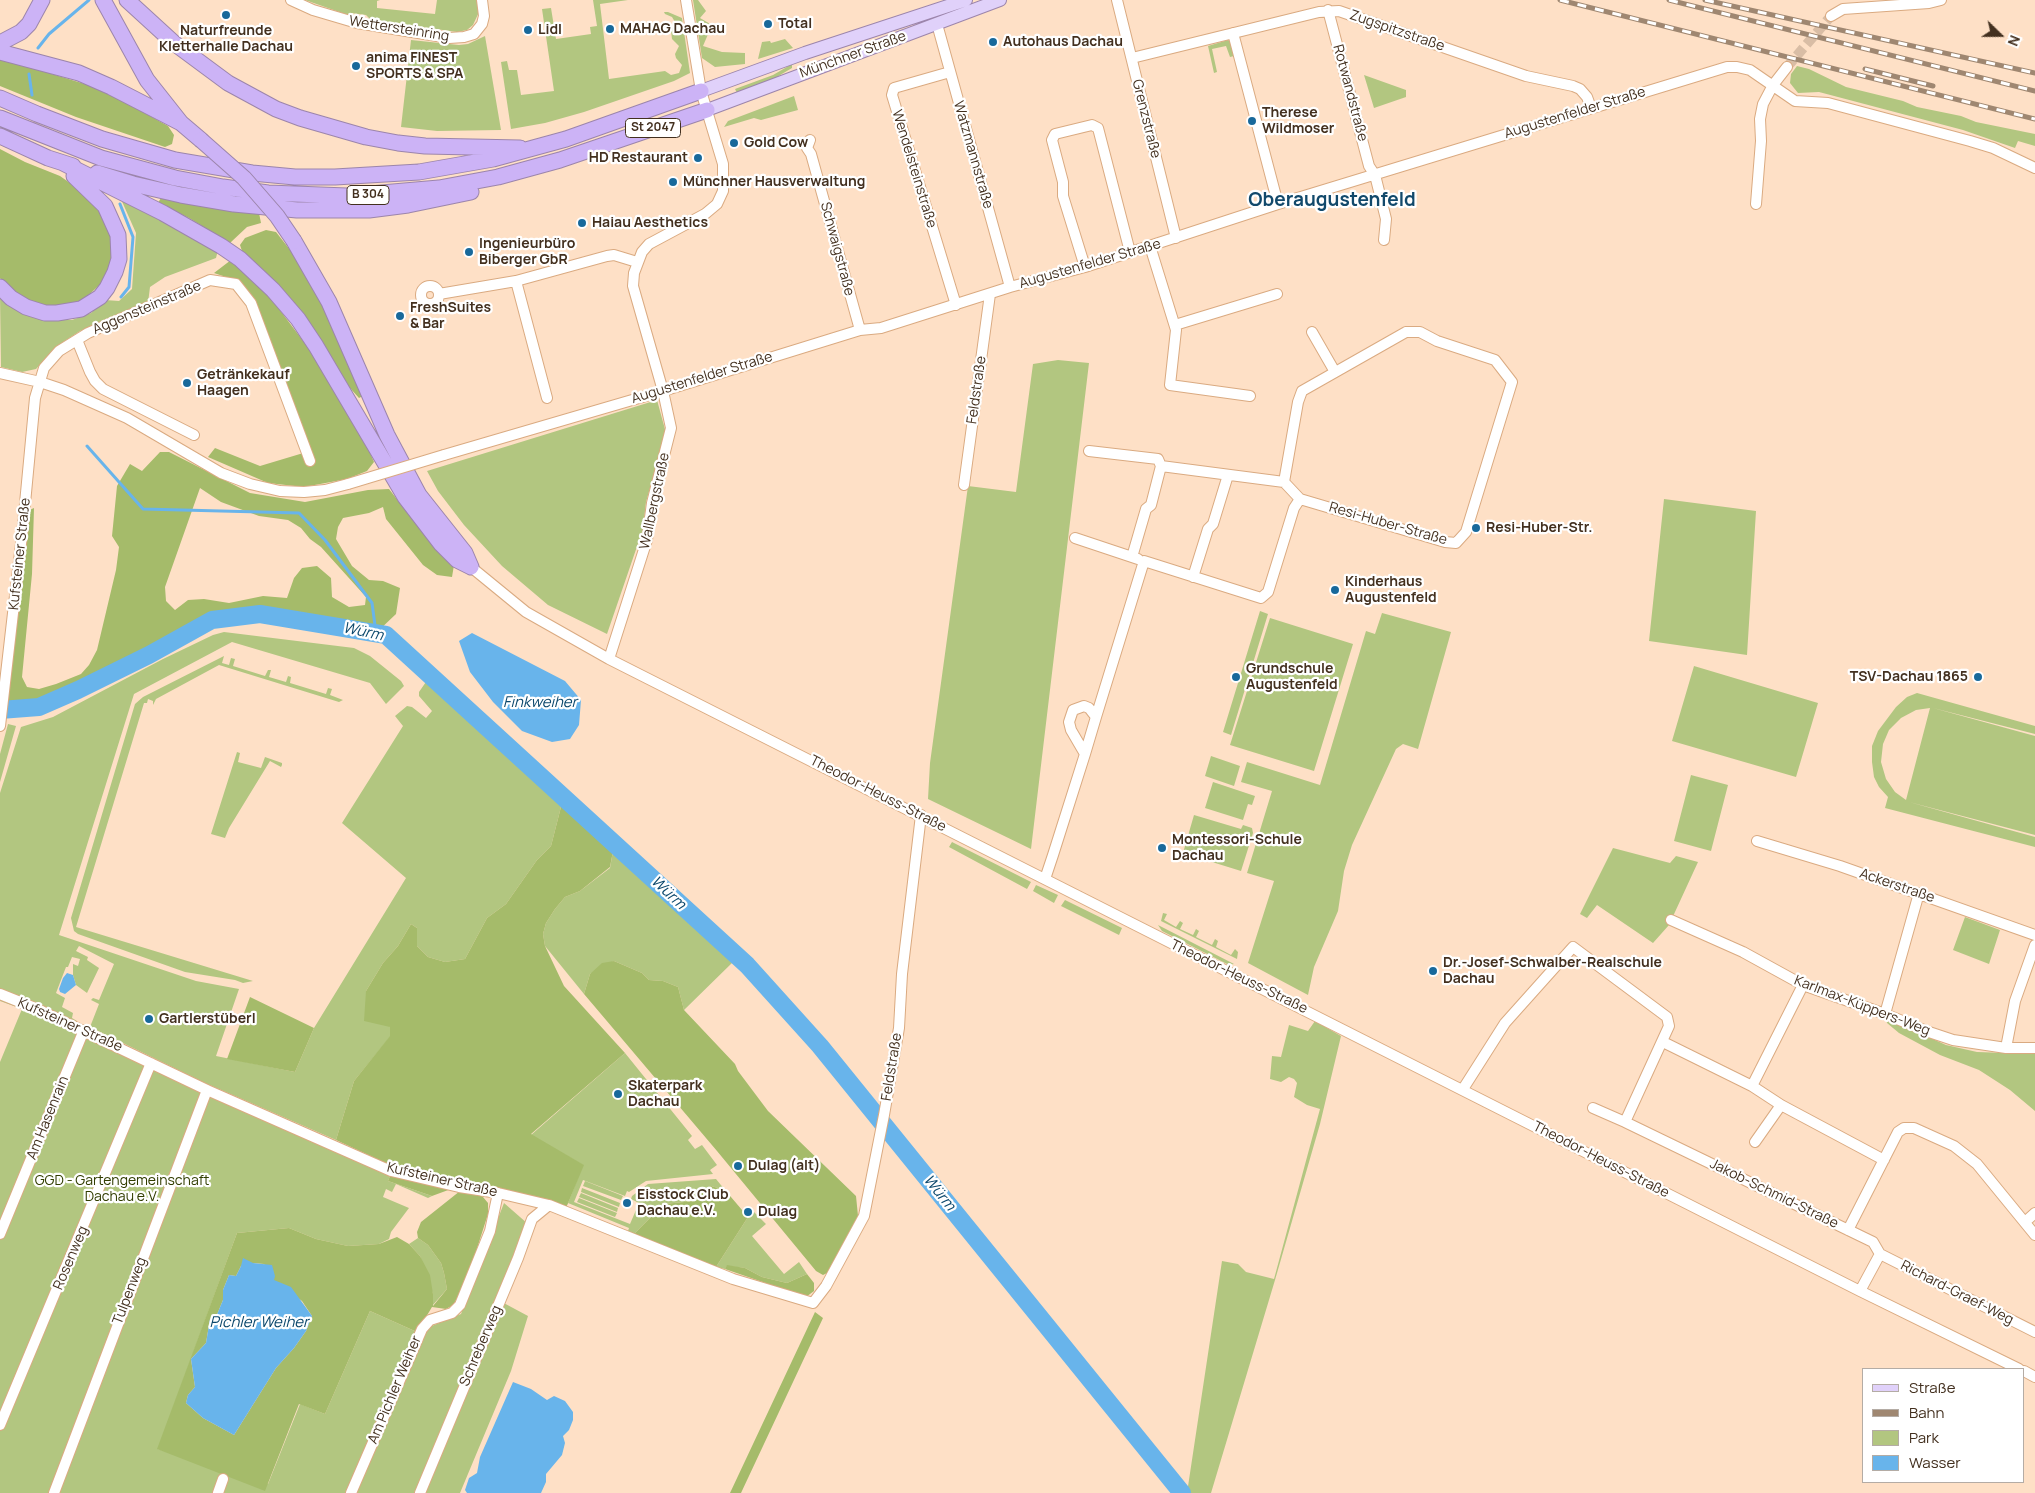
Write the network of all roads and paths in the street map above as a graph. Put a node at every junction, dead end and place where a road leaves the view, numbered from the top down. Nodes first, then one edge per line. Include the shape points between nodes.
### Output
1 (42, 0) edge
2 (103, 0) edge
3 (127, 0) edge
4 (291, 0) edge
5 (482, 0) edge
6 (686, 0) edge
7 (966, 0) edge
8 (1000, 0) edge
9 (1117, 0) edge
10 (1941, 0) edge
11 (1929, 2) edge
12 (1328, 10) junction
13 (1831, 16) tunnel mouth
14 (936, 24) junction
15 (1232, 33) junction
16 (0, 43) edge
17 (0, 52) edge
18 (1132, 58) junction
19 (1787, 67) tunnel mouth
20 (950, 72) junction
21 (1773, 85) junction
22 (701, 91) junction
23 (0, 98) edge
24 (1591, 108) junction
25 (707, 110) junction
26 (0, 118) edge
27 (181, 123) junction
28 (586, 132) joint
29 (0, 136) edge
30 (810, 140) dead end
31 (536, 148) junction
32 (590, 150) joint
33 (48, 158) junction
34 (63, 163) junction
35 (2035, 168) edge
36 (529, 169) junction
37 (1375, 175) junction
38 (1278, 204) junction
39 (1756, 204) dead end
40 (1176, 238) junction
41 (1384, 240) dead end
42 (1150, 246) junction
43 (1130, 252) junction
44 (637, 262) junction
45 (1085, 267) junction
46 (516, 281) junction
47 (0, 287) edge
48 (1010, 287) junction
49 (439, 294) dead end
50 (990, 294) junction
51 (1277, 294) dead end
52 (956, 305) junction
53 (1175, 325) junction
54 (860, 330) junction
55 (1312, 332) dead end
56 (76, 340) junction
57 (1335, 372) junction
58 (0, 374) edge
59 (40, 382) junction
60 (663, 391) junction
61 (1250, 396) dead end
62 (547, 398) dead end
63 (194, 435) dead end
64 (1089, 451) dead end
65 (310, 460) dead end
66 (1161, 466) junction
67 (1228, 475) junction
68 (1284, 482) junction
69 (964, 485) dead end
70 (1300, 499) junction
71 (1075, 538) dead end
72 (1132, 557) junction
73 (1144, 561) junction
74 (471, 567) junction
75 (1194, 577) junction
76 (609, 659) junction
77 (1096, 717) junction
78 (0, 724) edge
79 (1085, 754) junction
80 (921, 815) junction
81 (1757, 841) dead end
82 (1045, 879) junction
83 (1919, 893) junction
84 (1671, 920) dead end
85 (2035, 935) edge
86 (2035, 945) edge
87 (1804, 985) junction
88 (0, 994) edge
89 (1885, 1014) junction
90 (84, 1030) junction
91 (1663, 1042) junction
92 (2006, 1048) junction
93 (2035, 1048) edge
94 (152, 1063) junction
95 (1752, 1086) junction
96 (207, 1090) junction
97 (1463, 1090) junction
98 (1781, 1105) junction
99 (1593, 1108) dead end
100 (1625, 1122) junction
101 (1755, 1142) dead end
102 (1884, 1160) junction
103 (498, 1193) junction
104 (550, 1205) junction
105 (2035, 1213) edge
106 (2025, 1222) junction
107 (1848, 1230) junction
108 (0, 1234) edge
109 (2035, 1235) edge
110 (1880, 1254) junction
111 (1860, 1291) junction
112 (813, 1303) joint
113 (2035, 1332) edge
114 (2017, 1368) edge
115 (0, 1425) edge
116 (223, 1479) dead end
117 (54, 1493) edge
118 (218, 1493) edge
119 (352, 1493) edge
120 (420, 1493) edge

1 - 16 highway via 29,24
2 - 27 highway via 148,80
3 - 31 highway via 174,43 228,83 300,118 398,143
4 - 5 street, Wettersteinring via 357,23 449,38 474,34 484,16
6 - 22 street
7 - 22 main road, Münchner Straße / St 2047
8 - 14 main road, Münchner Straße / St 2047
9 - 18 street, Grenzstraße
10 - 11 street
11 - 13 street via 1843,9
12 - 15 street, Zugspitzstraße
12 - 24 street, Zugspitzstraße via 1339,10 1526,76 1573,86 1584,93
12 - 37 street, Rotwandstraße via 1369,166
14 - 20 street, Watzmannstraße
14 - 25 main road, Münchner Straße / St 2047
15 - 18 street, Zugspitzstraße
15 - 38 street
17 - 27 highway via 80,74
18 - 40 street, Grenzstraße
19 - 21 street
20 - 48 street, Watzmannstraße
20 - 52 street, Wendelsteinstraße via 894,88 892,95
21 - 24 street, Augustenfelder Straße via 1750,70 1731,66
21 - 35 street, Augustenfelder Straße via 1795,100 1828,103 1970,141
21 - 39 street via 1763,104 1760,119
22 - 25 street, Wallbergstraße
22 - 28 highway, St 2047
23 - 31 highway, B 304 via 125,147 194,164 274,175 394,175 466,165
24 - 37 street, Augustenfelder Straße
25 - 32 highway, St 2047
25 - 44 street, Wallbergstraße via 724,164 724,191 717,204 705,214 649,244
26 - 36 highway, B 304 via 128,166 206,184 268,192 329,196 397,193 460,185
27 - 74 highway, bridge via 244,178 294,241 329,302 387,435 414,486 465,553
28 - 31 highway, B 304
29 - 33 highway
30 - 54 street, Schwaigstraße via 807,148
32 - 36 highway, B 304
33 - 34 highway
33 - 47 highway via 76,178 105,206 120,247 115,272 100,296 68,312 34,310 11,298
34 - 36 highway via 181,195 243,205 336,211 441,199 499,186
34 - 74 highway via 221,246 273,290 316,346 405,497 441,544 457,560
37 - 38 street, Augustenfelder Straße
37 - 41 street via 1386,219
38 - 40 street, Augustenfelder Straße
40 - 42 street, Augustenfelder Straße
42 - 43 street, Augustenfelder Straße
42 - 53 street
43 - 45 street, Augustenfelder Straße
43 - 45 street via 1098,128 1092,125 1055,134 1052,140 1063,182 1063,196
44 - 46 street via 607,256
44 - 60 street, Wallbergstraße via 633,286
45 - 48 street, Augustenfelder Straße
46 - 49 street
46 - 62 street
48 - 50 street, Augustenfelder Straße
50 - 52 street, Augustenfelder Straße
50 - 69 street, Feldstraße
51 - 53 street
52 - 54 street, Augustenfelder Straße via 881,328
53 - 61 street via 1170,385
54 - 60 street, Augustenfelder Straße
55 - 57 street
56 - 59 street, Aggensteinstraße via 58,352 44,368
56 - 63 street, Aggensteinstraße via 90,372 103,389
56 - 65 street, Aggensteinstraße via 210,280 236,284 250,303
57 - 68 street via 1302,391
57 - 70 street, Resi-Huber-Straße via 1406,332 1420,332 1495,360 1512,382 1466,532 1456,543
58 - 59 street
59 - 60 street, Augustenfelder Straße, bridge via 127,418 222,474 272,490 304,492 348,484
59 - 78 street, Kufsteiner Straße via 35,398
60 - 76 street, Wallbergstraße via 671,428 652,503 647,540
64 - 66 street via 1158,459
66 - 67 street
66 - 72 street
67 - 68 street
67 - 75 street
68 - 70 street
70 - 75 street via 1264,596 1261,598
71 - 72 street
72 - 73 street
73 - 75 street
73 - 77 street
74 - 76 street, Theodor-Heuss-Straße via 526,612
76 - 80 street, Theodor-Heuss-Straße
77 - 79 street
77 - 79 street via 1084,706 1073,710 1070,716 1071,730
79 - 82 street
80 - 82 street, Theodor-Heuss-Straße
80 - 112 street, Feldstraße via 902,974 899,1028 864,1216 826,1286
81 - 83 street, Ackerstraße
82 - 97 street, Theodor-Heuss-Straße
83 - 85 street, Ackerstraße
83 - 89 street
84 - 87 street, Karlmax-Küppers-Weg
86 - 92 street via 2015,1001
87 - 89 street, Karlmax-Küppers-Weg
87 - 95 street
88 - 90 street, Kufsteiner Straße
89 - 92 street, Karlmax-Küppers-Weg via 1953,1040
90 - 94 street, Kufsteiner Straße
90 - 108 street, Am Hasenrain
91 - 95 street
91 - 97 street via 1669,1026 1667,1017 1573,947 1505,1023
91 - 100 street
92 - 93 street, Karlmax-Küppers-Weg
94 - 96 street, Kufsteiner Straße
94 - 115 street, Rosenweg
95 - 98 street
96 - 103 street, Kufsteiner Straße via 391,1170
96 - 117 street, Tulpenweg
97 - 111 street, Theodor-Heuss-Straße
98 - 101 street
98 - 102 street
99 - 100 street, Jakob-Schmid-Straße
100 - 107 street, Jakob-Schmid-Straße
102 - 106 street via 1898,1132 1914,1128 1954,1146 1977,1164
102 - 107 street
103 - 104 street, Kufsteiner Straße
103 - 119 street, Am Pichler Weiher via 490,1231 460,1305 452,1313 430,1320 422,1329
104 - 112 street, Kufsteiner Straße via 732,1279
104 - 120 street, Schreberweg via 532,1219
105 - 106 street
106 - 109 street
107 - 110 street, Jakob-Schmid-Straße via 1873,1242
110 - 111 street
110 - 113 street, Richard-Graef-Weg
111 - 114 street, Theodor-Heuss-Straße
116 - 118 street

